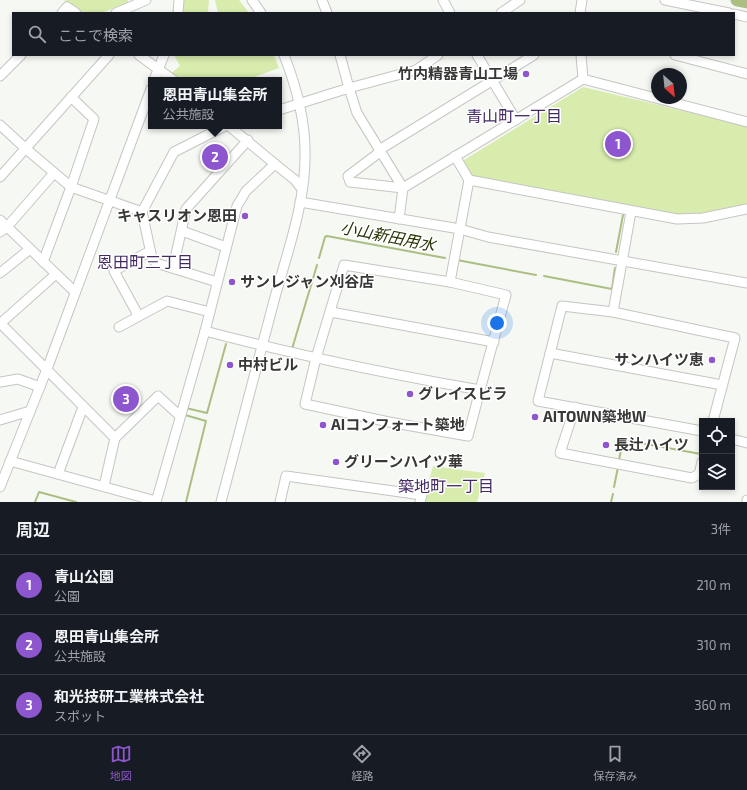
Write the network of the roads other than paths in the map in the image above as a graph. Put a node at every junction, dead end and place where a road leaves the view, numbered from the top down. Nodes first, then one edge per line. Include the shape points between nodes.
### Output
1 (146, 0) edge
2 (179, 0) edge
3 (252, 0) edge
4 (323, 0) edge
5 (443, 0) edge
6 (520, 0) edge
7 (582, 0) edge
8 (665, 0) edge
9 (63, 12) edge
10 (74, 12) edge
11 (118, 12) edge
12 (178, 12) edge
13 (260, 12) edge
14 (327, 12) edge
15 (447, 12) edge
16 (502, 12) edge
17 (580, 12) edge
18 (724, 12) edge
19 (735, 14) edge
20 (747, 17) edge
21 (20, 56) edge
22 (108, 56) edge
23 (141, 56) edge
24 (164, 56) edge
25 (284, 56) edge
26 (340, 56) edge
27 (437, 56) edge
28 (478, 56) edge
29 (532, 56) edge
30 (581, 56) edge
31 (679, 56) edge
32 (159, 68) junction
33 (2, 71) edge
34 (747, 74) edge
35 (155, 77) edge
36 (170, 77) edge
37 (492, 79) junction
38 (584, 79) junction
39 (349, 88) junction
40 (70, 97) junction
41 (148, 97) edge
42 (300, 104) junction
43 (282, 109) edge
44 (516, 120) junction
45 (747, 122) edge
46 (0, 125) edge
47 (218, 129) edge
48 (233, 129) edge
49 (248, 140) junction
50 (24, 148) junction
51 (380, 151) junction
52 (455, 156) junction
53 (275, 164) junction
54 (54, 173) junction
55 (0, 177) edge
56 (469, 180) junction
57 (71, 187) junction
58 (403, 188) junction
59 (302, 189) junction
60 (110, 200) junction
61 (300, 202) junction
62 (747, 209) edge
63 (142, 212) junction
64 (631, 212) junction
65 (399, 218) junction
66 (2, 226) edge
67 (460, 229) junction
68 (182, 231) junction
69 (30, 248) junction
70 (226, 248) junction
71 (150, 251) junction
72 (623, 260) junction
73 (43, 262) junction
74 (173, 268) junction
75 (0, 273) edge
76 (56, 274) junction
77 (217, 282) junction
78 (450, 282) junction
79 (747, 283) edge
80 (75, 292) junction
81 (210, 312) junction
82 (331, 312) junction
83 (613, 312) junction
84 (138, 315) junction
85 (1, 325) edge
86 (119, 327) dead end
87 (205, 331) junction
88 (494, 342) junction
89 (262, 346) junction
90 (550, 353) junction
91 (316, 358) junction
92 (47, 370) junction
93 (0, 382) edge
94 (722, 385) junction
95 (40, 387) junction
96 (480, 390) junction
97 (83, 407) junction
98 (575, 407) junction
99 (30, 411) junction
100 (180, 416) junction
101 (714, 418) edge
102 (0, 420) edge
103 (699, 430) edge
104 (115, 438) junction
105 (735, 440) edge
106 (747, 443) edge
107 (10, 461) junction
108 (699, 471) edge
109 (58, 474) junction
110 (2, 478) edge
111 (104, 486) junction
112 (0, 487) edge
113 (156, 501) edge
114 (221, 502) edge
115 (280, 502) edge
116 (420, 502) edge

1 - 11 street
2 - 12 street
3 - 13 street
4 - 14 street
5 - 15 street
6 - 16 street
7 - 17 street
8 - 18 street
9 - 10 street via 67,7
19 - 20 street
21 - 33 street
22 - 40 street
23 - 32 street
24 - 32 street
25 - 42 street
26 - 39 street
27 - 39 street via 416,70
28 - 37 street
29 - 37 street
30 - 38 street
31 - 34 street
32 - 35 street
32 - 36 street
37 - 44 street
37 - 51 street
38 - 44 street
38 - 45 street
39 - 42 street
39 - 51 street via 357,113
40 - 50 street
40 - 57 street via 94,119
41 - 60 street
42 - 43 street
42 - 59 street via 305,158
44 - 52 street
46 - 50 street
47 - 63 street via 174,152
48 - 49 street
49 - 53 street
49 - 68 street via 186,209
50 - 54 street
50 - 55 street
51 - 58 street
51 - 58 street via 348,176 350,182
52 - 56 street
52 - 58 street
53 - 59 street
53 - 70 street via 241,198
54 - 57 street
54 - 66 street
56 - 64 street
56 - 67 street
57 - 60 street
57 - 73 street
58 - 65 street
59 - 61 street
60 - 63 street
60 - 80 street
61 - 65 street
61 - 89 street
62 - 64 street via 677,219
63 - 71 street
64 - 72 street
65 - 67 street
66 - 69 street
67 - 72 street via 488,237
67 - 78 street
68 - 70 street
68 - 74 street
69 - 73 street
69 - 75 street
70 - 77 street
71 - 74 street via 156,263
71 - 84 street via 114,271
72 - 79 street
72 - 83 street
73 - 76 street
74 - 77 street
76 - 80 street
76 - 85 street
77 - 81 street
78 - 82 street via 344,265
78 - 88 street via 506,295
80 - 92 street
81 - 84 street via 167,300
81 - 87 street
82 - 88 street
82 - 91 street
83 - 90 street via 562,306
83 - 94 street via 735,338
84 - 86 street
85 - 92 street
87 - 89 street
87 - 100 street
88 - 96 street
89 - 91 street
89 - 114 street
90 - 94 street
90 - 98 street via 538,401
91 - 96 street
91 - 96 street via 305,404 389,422 468,436
92 - 95 street
92 - 97 street
93 - 95 street via 18,379
94 - 101 street
95 - 99 street
97 - 104 street
97 - 109 street
98 - 103 street
98 - 108 street via 560,453 692,478
99 - 102 street
99 - 107 street
100 - 104 street via 158,396
100 - 113 street
104 - 111 street
105 - 106 street
107 - 109 street
107 - 110 street
109 - 111 street
110 - 112 street
111 - 113 street
115 - 116 street via 286,476 422,495

